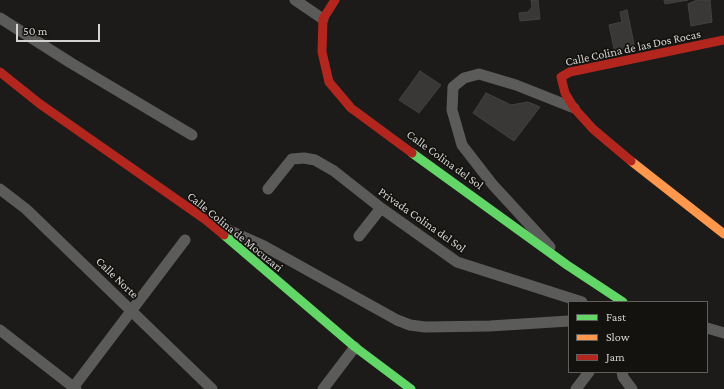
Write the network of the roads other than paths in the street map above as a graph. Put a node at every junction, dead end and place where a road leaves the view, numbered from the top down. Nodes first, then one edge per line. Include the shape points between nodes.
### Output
1 (295, 0) edge
2 (336, 0) edge
3 (0, 18) edge
4 (323, 19) junction
5 (724, 40) edge
6 (0, 72) edge
7 (574, 108) junction
8 (192, 135) dead end
9 (0, 188) edge
10 (268, 189) dead end
11 (381, 208) junction
12 (206, 220) junction
13 (724, 234) edge
14 (359, 236) dead end
15 (185, 240) dead end
16 (567, 265) junction
17 (579, 301) edge
18 (621, 301) edge
19 (131, 310) junction
20 (568, 321) edge
21 (708, 328) edge
22 (0, 330) edge
23 (724, 333) edge
24 (355, 347) junction
25 (588, 373) edge
26 (622, 373) edge
27 (74, 388) edge
28 (212, 389) edge
29 (323, 389) edge
30 (410, 389) edge
31 (576, 389) edge
32 (632, 389) edge

1 - 4 street
2 - 4 street
3 - 8 street
4 - 16 street, Calle Colina del Sol via 325,69 329,82 347,104
5 - 7 street, Calle Colina de las Dos Rocas via 564,74 562,86
6 - 12 street, Calle Colina de Mocuzari via 40,104
7 - 13 street, Calle Colina de las Dos Rocas via 616,149
7 - 16 street via 516,85 479,74 464,78 453,87 452,110 462,145 493,185
9 - 19 street, Calle Norte via 26,209
10 - 11 street, Privada Colina del Sol via 292,159 304,158 315,160 334,171
11 - 14 street
11 - 17 street, Privada Colina del Sol via 457,262
12 - 20 street via 264,246 410,325 490,326
12 - 24 street, Calle Colina de Mocuzari
15 - 19 street
16 - 18 street, Calle Colina del Sol
19 - 27 street
19 - 28 street, Calle Norte
21 - 23 street
22 - 27 street
24 - 29 street
24 - 30 street, Calle Colina de Mocuzari
25 - 31 street
26 - 32 street

